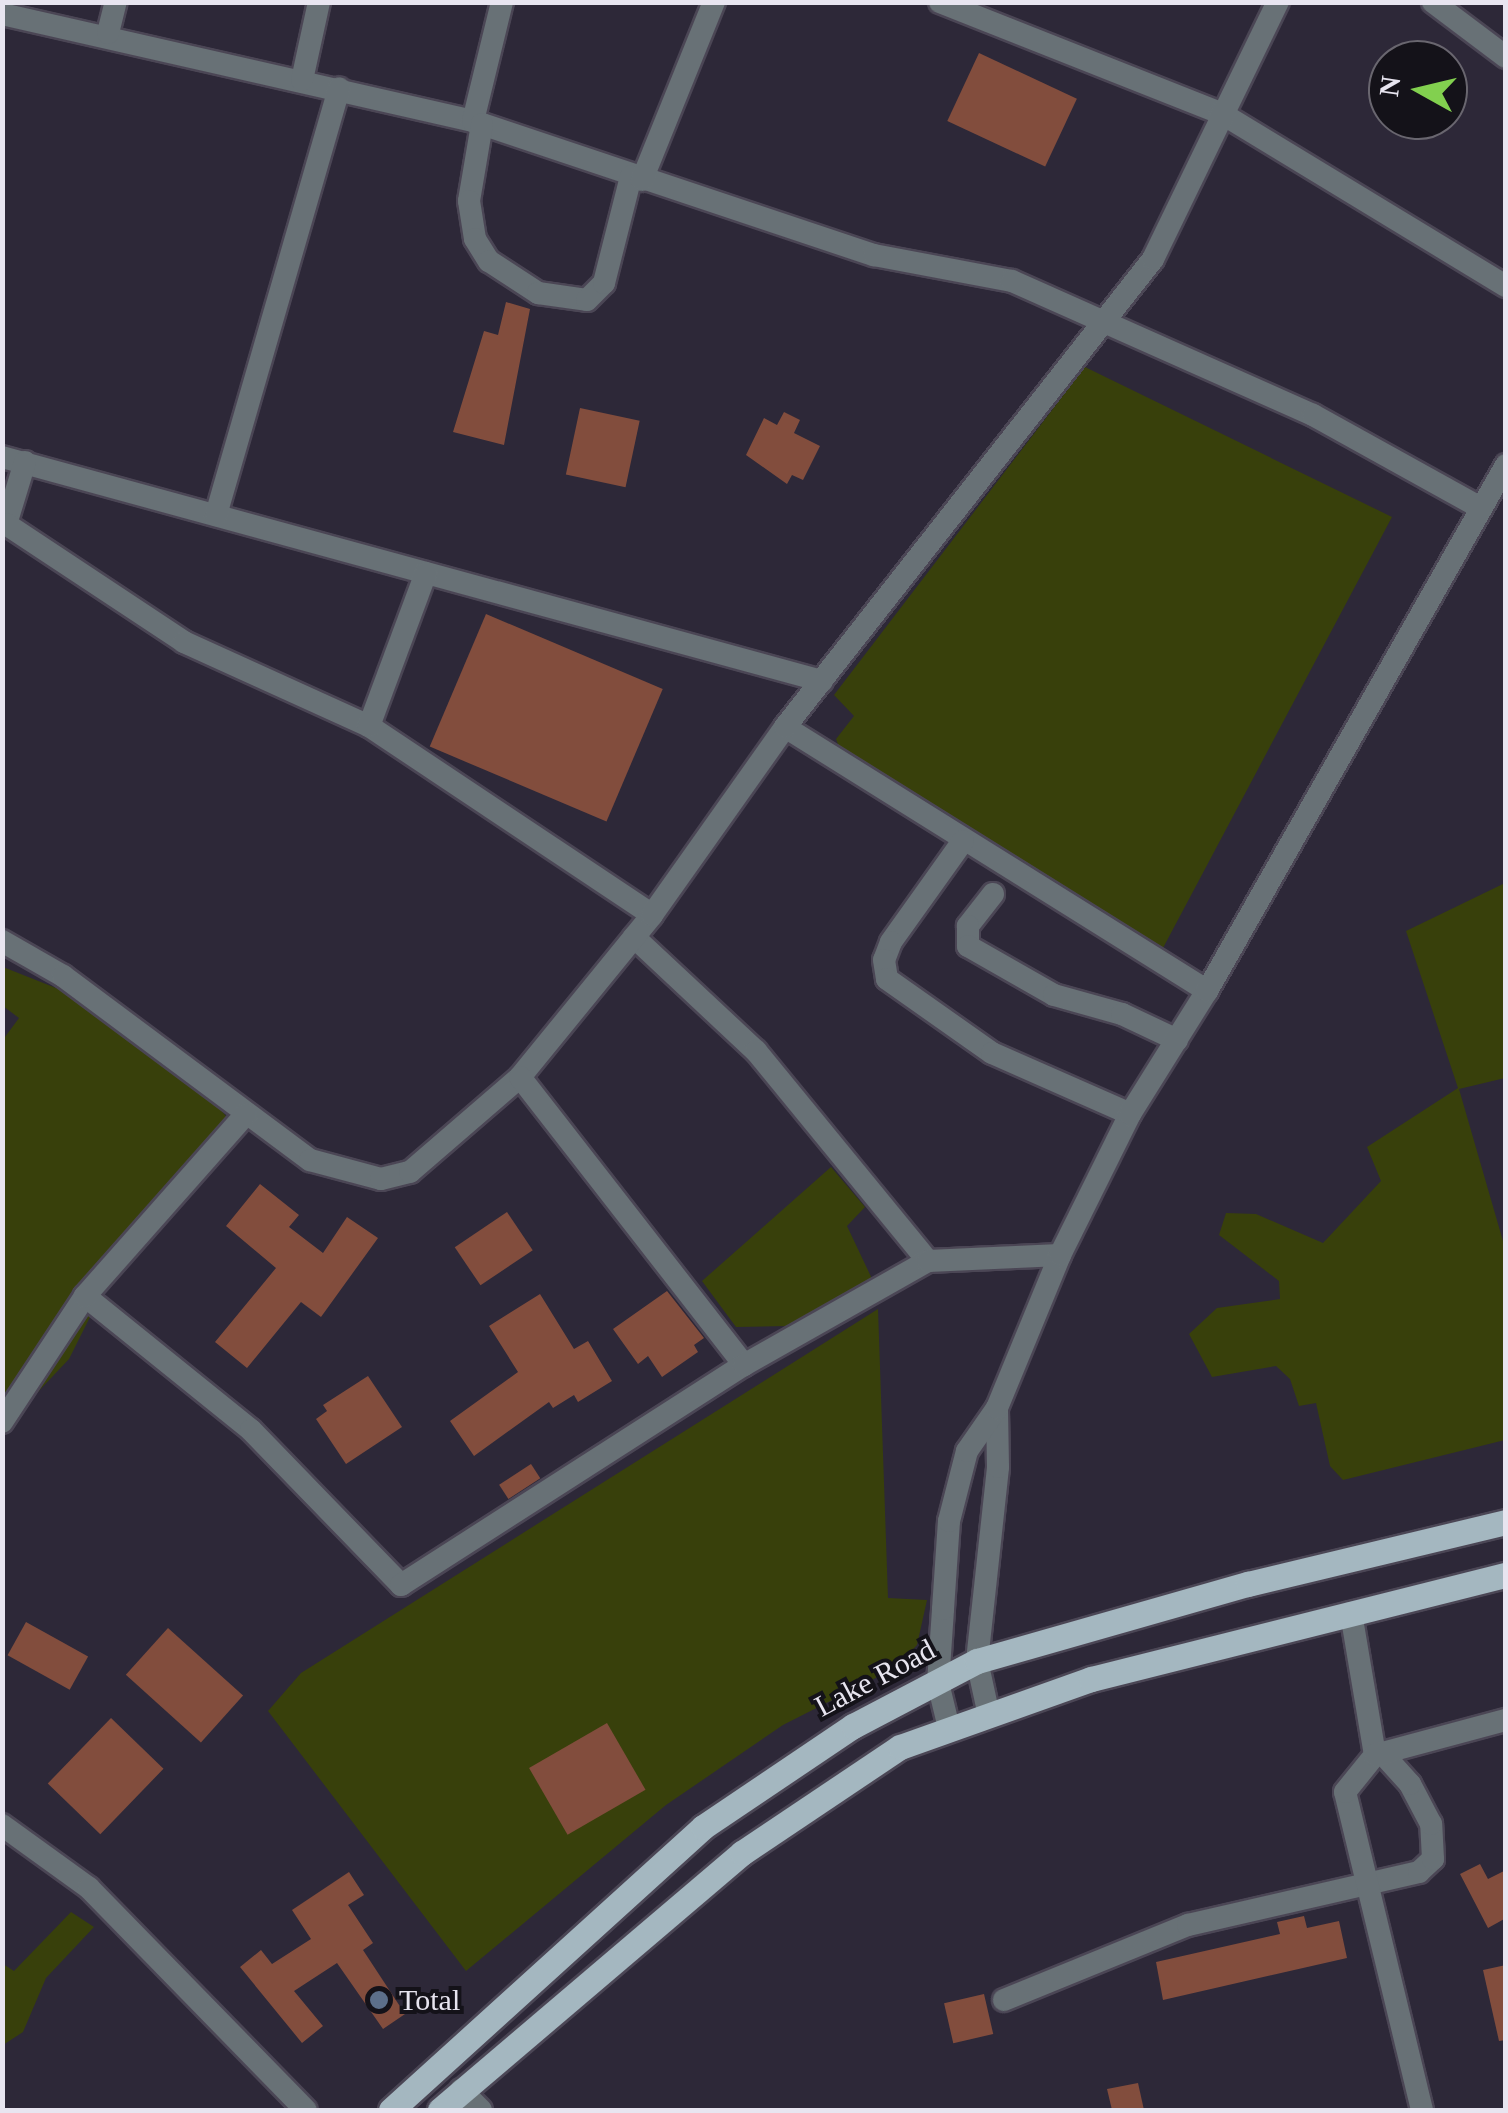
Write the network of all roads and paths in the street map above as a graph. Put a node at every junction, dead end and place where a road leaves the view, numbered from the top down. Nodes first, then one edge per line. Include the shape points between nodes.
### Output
1 (116, 2) edge
2 (319, 2) edge
3 (502, 2) edge
4 (714, 2) edge
5 (940, 2) edge
6 (1278, 2) edge
7 (1434, 2) edge
8 (2, 14) edge
9 (108, 33) junction
10 (1506, 57) edge
11 (302, 80) junction
12 (338, 88) junction
13 (1221, 114) junction
14 (477, 123) junction
15 (636, 178) junction
16 (1506, 286) edge
17 (1105, 321) junction
18 (14, 460) edge
19 (1506, 466) edge
20 (1481, 508) junction
21 (216, 515) junction
22 (4, 523) edge
23 (426, 573) junction
24 (822, 681) junction
25 (369, 726) junction
26 (785, 727) junction
27 (963, 841) junction
28 (993, 894) dead end
29 (652, 915) junction
30 (634, 937) junction
31 (2, 940) edge
32 (1207, 991) junction
33 (1177, 1040) junction
34 (520, 1077) junction
35 (1130, 1114) junction
36 (245, 1115) junction
37 (1060, 1255) junction
38 (928, 1261) junction
39 (85, 1296) junction
40 (744, 1364) junction
41 (997, 1408) junction
42 (2, 1422) edge
43 (1506, 1522) edge
44 (1506, 1575) edge
45 (1352, 1613) junction
46 (977, 1661) junction
47 (938, 1683) junction
48 (988, 1711) junction
49 (1506, 1720) edge
50 (949, 1728) junction
51 (1378, 1754) junction
52 (2, 1826) edge
53 (1366, 1887) junction
54 (1004, 2000) dead end
55 (461, 2090) junction
56 (306, 2110) edge
57 (392, 2110) edge
58 (440, 2110) edge
59 (481, 2110) edge
60 (1422, 2110) edge

1 - 9 street
2 - 11 street
3 - 14 street
4 - 15 street
5 - 13 street
6 - 13 street
7 - 10 street
8 - 9 street
9 - 11 street
11 - 12 street
12 - 14 street
12 - 21 street
13 - 16 street
13 - 17 street via 1153,259
14 - 15 street
14 - 15 street via 468,201 475,239 489,261 538,292 587,300 604,282
15 - 17 street via 874,254 1012,281
17 - 20 street via 1313,415
17 - 24 street
18 - 21 street
18 - 22 street
19 - 20 street
20 - 32 street
21 - 23 street
22 - 25 street via 184,642
23 - 24 street
23 - 25 street
24 - 26 street
25 - 29 street
26 - 27 street
26 - 29 street
27 - 32 street
27 - 35 street via 891,942 884,960 887,979 992,1053
28 - 33 street via 968,926 968,946 1043,990
29 - 30 street
30 - 34 street
30 - 38 street via 756,1051
31 - 36 street via 64,976
32 - 33 street
33 - 35 street
34 - 36 street via 410,1172 381,1179 310,1160
34 - 40 street
35 - 37 street
36 - 39 street
37 - 38 street
37 - 41 street
38 - 40 street
39 - 40 street via 252,1430 402,1584
39 - 42 street
41 - 46 street via 998,1467
41 - 47 street via 967,1451 950,1521
43 - 46 main road, Lake Road via 1248,1584
44 - 45 main road
45 - 48 main road
45 - 51 street
46 - 47 main road, Lake Road
46 - 48 street
47 - 50 street
47 - 57 main road, Lake Road via 808,1752 702,1826
48 - 50 main road
49 - 51 street
50 - 55 main road via 850,1777 742,1853
51 - 53 street via 1345,1792
51 - 53 street via 1420,1801 1433,1859 1419,1872
52 - 56 street via 89,1888
53 - 54 street via 1188,1925
53 - 60 street
55 - 58 main road
55 - 59 street

